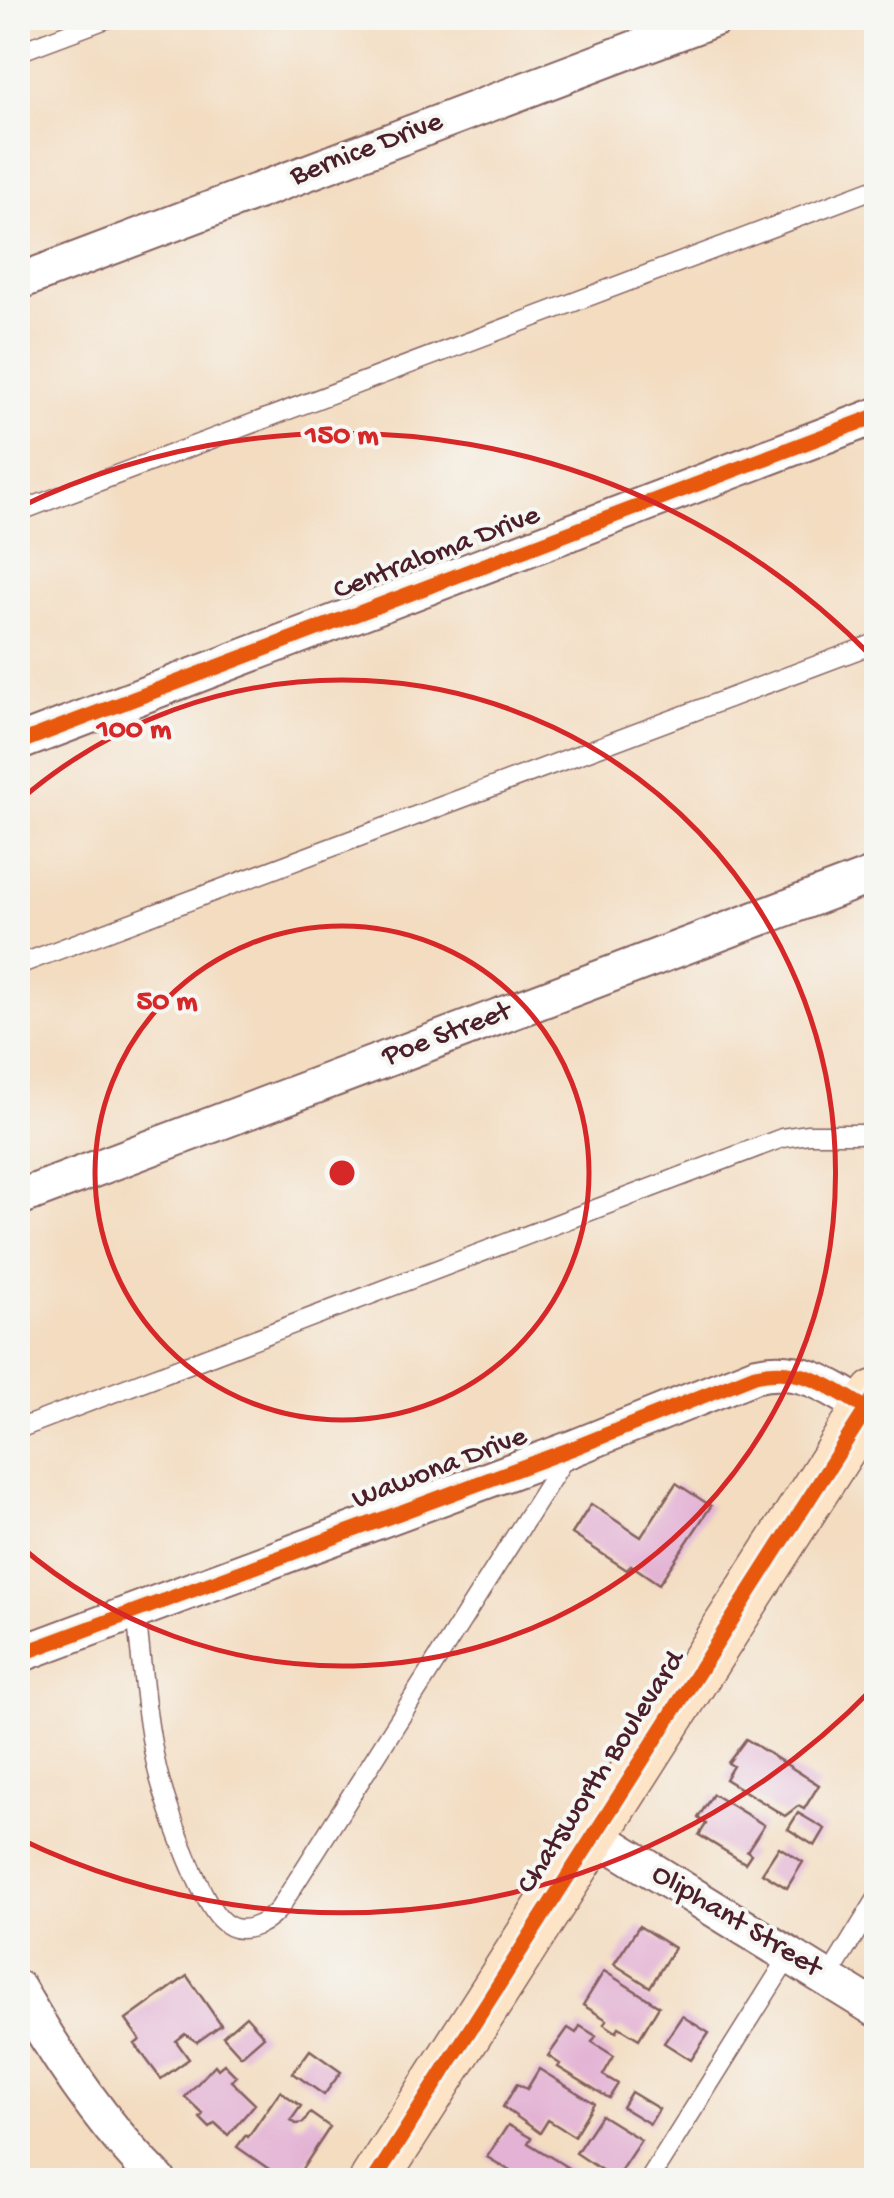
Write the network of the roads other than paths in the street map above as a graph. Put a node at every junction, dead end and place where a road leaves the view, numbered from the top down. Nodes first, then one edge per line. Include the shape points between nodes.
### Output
1 (109, 18) edge
2 (716, 18) edge
3 (18, 52) edge
4 (876, 188) edge
5 (18, 282) edge
6 (876, 416) edge
7 (18, 512) edge
8 (876, 643) edge
9 (18, 743) edge
10 (876, 874) edge
11 (18, 965) edge
12 (876, 1134) edge
13 (18, 1198) edge
14 (873, 1406) edge
15 (18, 1429) edge
16 (571, 1449) junction
17 (136, 1612) junction
18 (18, 1654) edge
19 (595, 1835) junction
20 (876, 1900) edge
21 (790, 1954) junction
22 (828, 1978) junction
23 (18, 1989) edge
24 (876, 2009) edge
25 (158, 2180) edge
26 (374, 2180) edge
27 (649, 2180) edge

1 - 3 lane
2 - 5 street, Bernice Drive
4 - 7 lane
6 - 9 street, Centraloma Drive
8 - 11 lane
10 - 13 street, Poe Street
12 - 15 lane via 782,1138
14 - 16 street, Wawona Drive via 808,1375 773,1371
14 - 19 main road, Chatsworth Boulevard
16 - 17 street, Wawona Drive
16 - 17 lane via 280,1908 261,1926 239,1928 221,1920 171,1815 156,1767
17 - 18 street, Wawona Drive
19 - 21 street, Oliphant Street
19 - 26 main road, Chatsworth Boulevard
20 - 22 lane
21 - 22 street, Oliphant Street
21 - 27 lane
22 - 24 street, Oliphant Street
23 - 25 street via 94,2106

